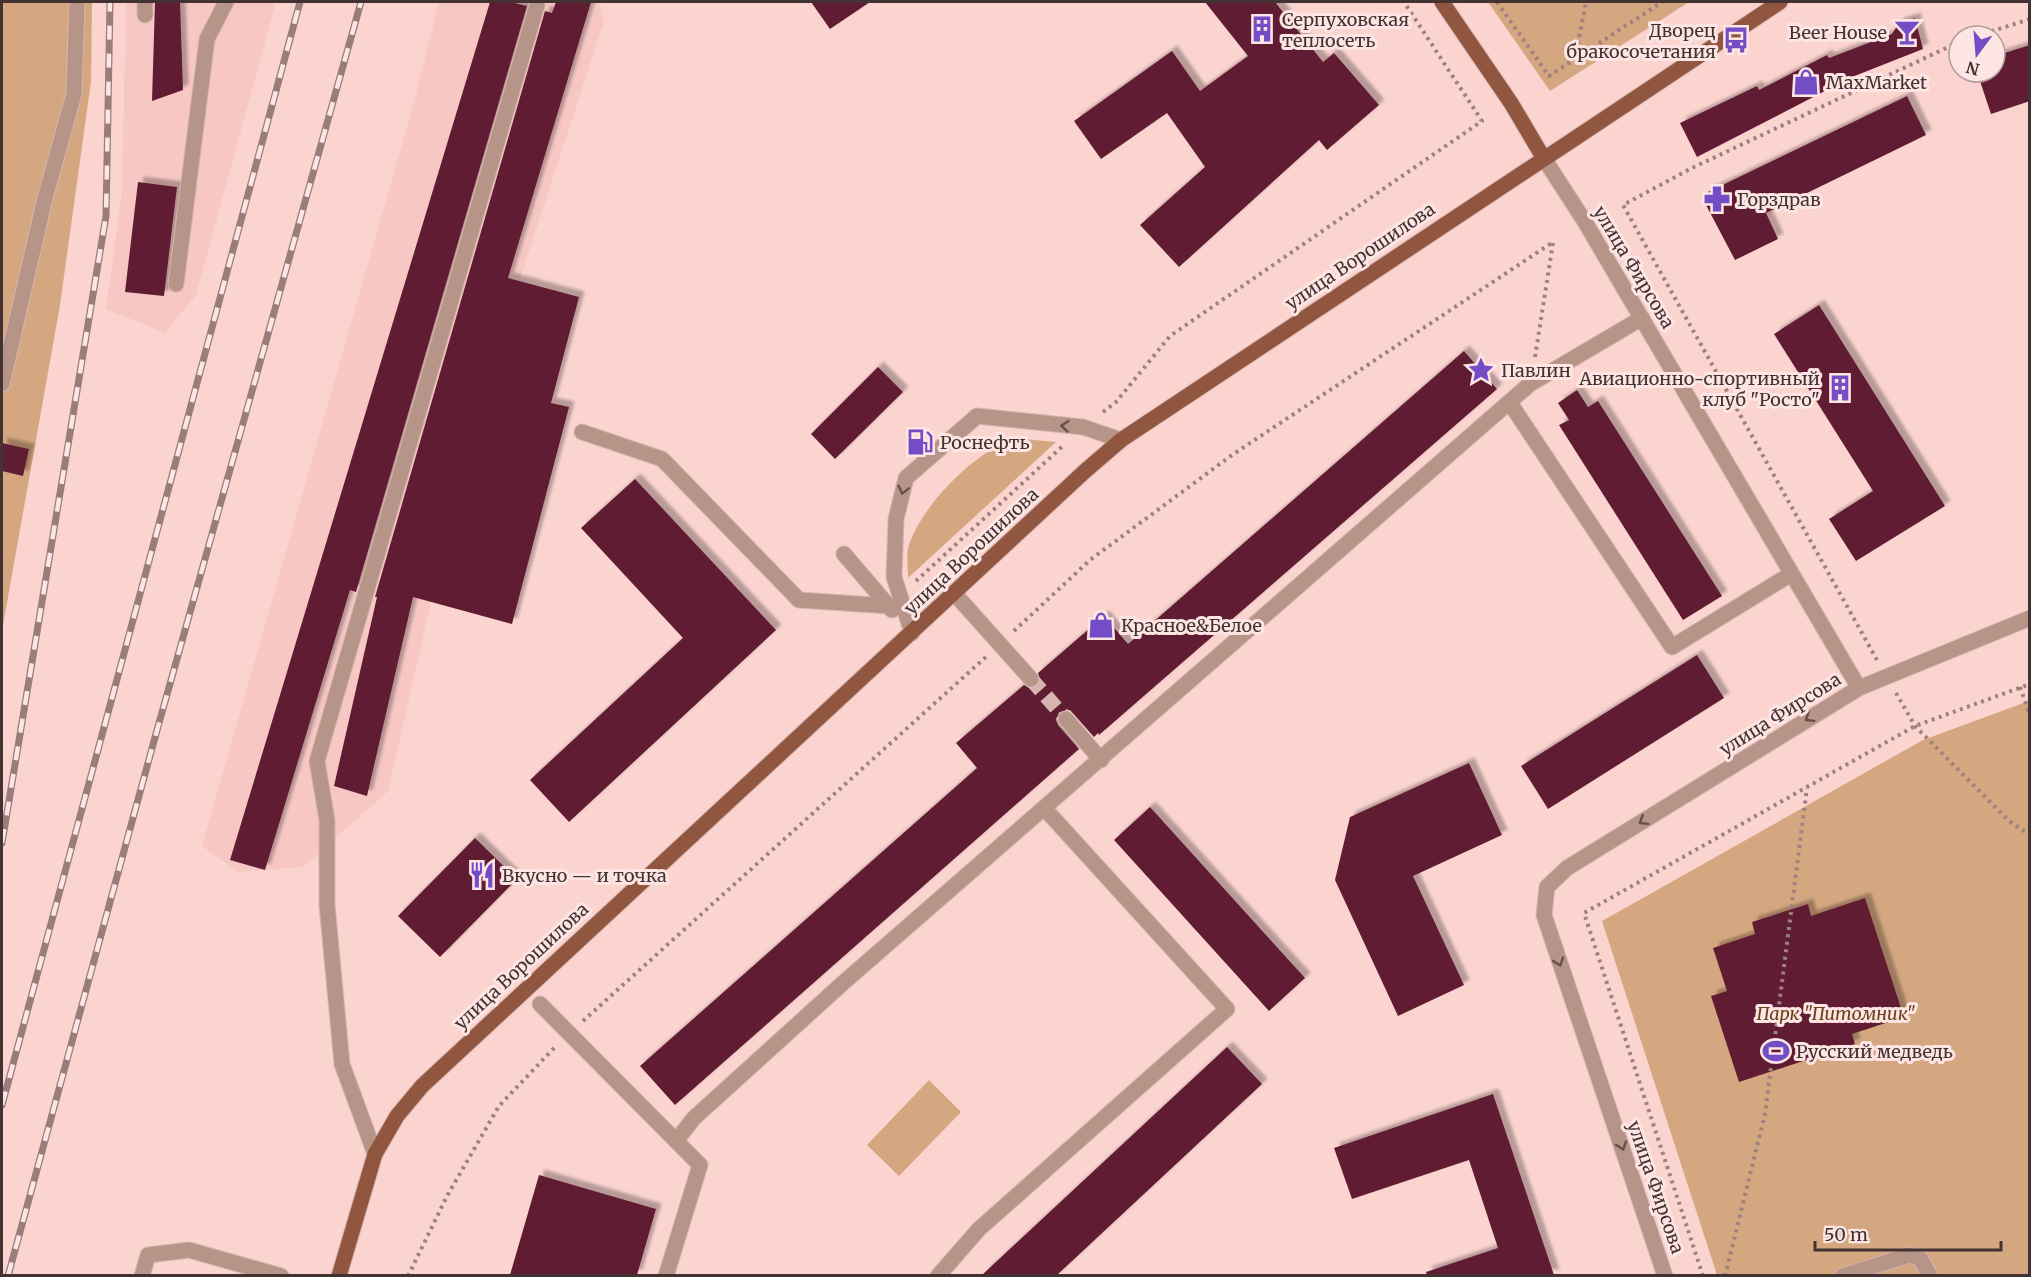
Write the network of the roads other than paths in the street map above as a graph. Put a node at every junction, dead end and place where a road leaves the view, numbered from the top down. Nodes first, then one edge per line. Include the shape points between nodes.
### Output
1 (77, 2) edge
2 (226, 2) edge
3 (1442, 2) edge
4 (1780, 2) edge
5 (537, 5) dead end
6 (1543, 157) junction
7 (176, 284) dead end
8 (1642, 318) junction
9 (2, 384) edge
10 (1510, 403) junction
11 (582, 432) dead end
12 (1121, 440) junction
13 (844, 554) dead end
14 (1791, 574) junction
15 (954, 593) junction
16 (894, 601) junction
17 (2030, 618) edge
18 (912, 633) junction
19 (1031, 679) tunnel mouth
20 (1859, 688) junction
21 (1066, 719) tunnel mouth
22 (1101, 760) junction
23 (1045, 809) junction
24 (540, 1004) dead end
25 (676, 1141) junction
26 (375, 1154) junction
27 (142, 1275) edge
28 (281, 1275) edge
29 (339, 1275) edge
30 (666, 1275) edge
31 (938, 1275) edge
32 (1665, 1275) edge
33 (1843, 1275) edge
34 (1930, 1275) edge

1 - 9 street via 74,94 45,198
2 - 7 street via 207,39
3 - 6 main road
4 - 6 main road, улица Ворошилова
5 - 26 street via 317,761 327,820 327,905 342,1064
6 - 8 street, улица Фирсова
6 - 12 main road, улица Ворошилова
8 - 10 street via 1530,384
8 - 14 street, улица Фирсова
10 - 14 street via 1672,647
10 - 22 street
11 - 16 street via 662,459 799,600
12 - 15 main road, улица Ворошилова
12 -> 16 street via 1083,428 977,416 906,478 896,519
13 - 16 street
14 - 20 street, улица Фирсова
15 - 18 main road, улица Ворошилова
15 - 19 street
16 - 18 street
17 - 20 street
18 - 26 main road, улица Ворошилова via 422,1086 397,1116
20 -> 32 street, улица Фирсова via 1567,868 1547,887 1544,915
21 - 22 street
22 - 23 street
23 - 25 street via 817,1007 694,1118
23 - 31 street via 1227,1009 979,1229
24 - 25 street
25 - 30 street via 700,1165
26 - 29 main road, улица Ворошилова
27 - 28 street via 148,1255 189,1250
33 - 34 street via 1909,1255 1921,1260

